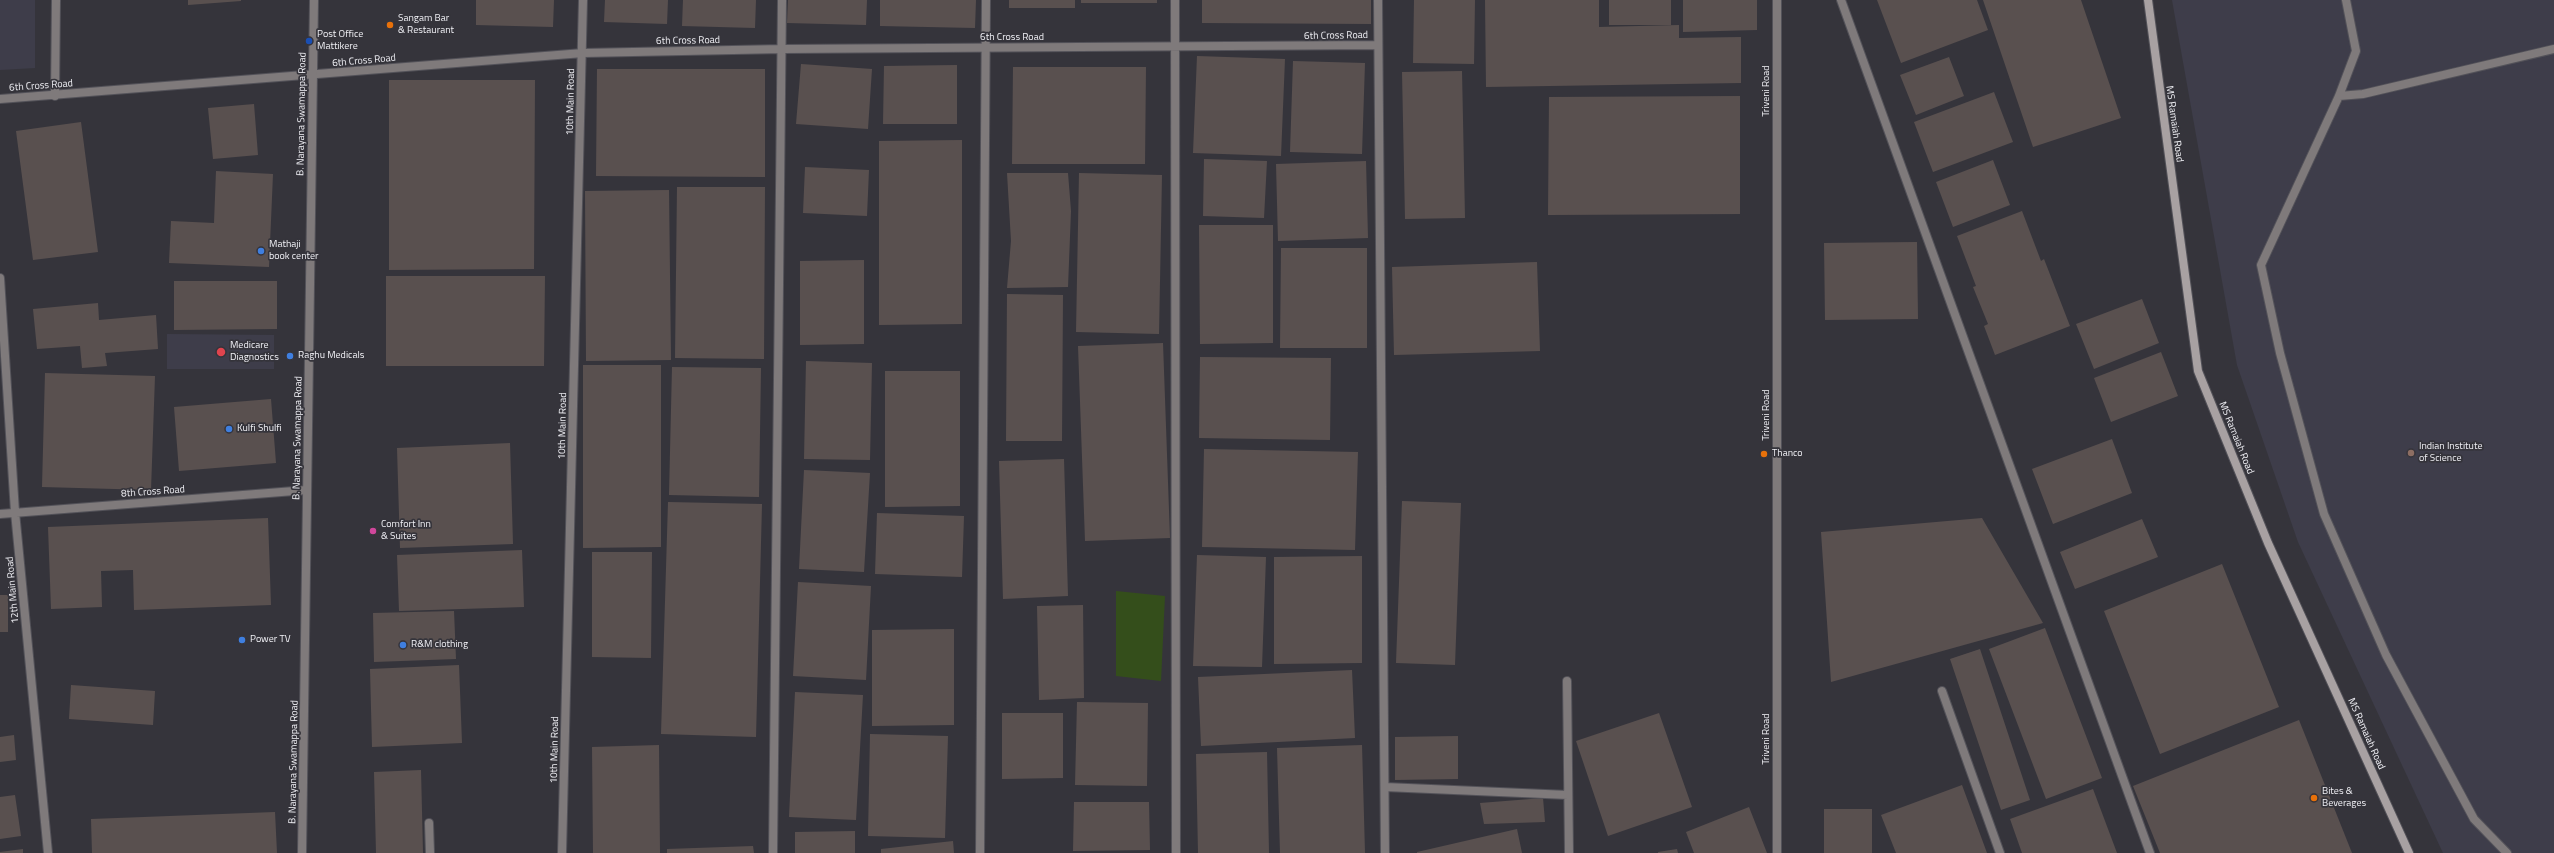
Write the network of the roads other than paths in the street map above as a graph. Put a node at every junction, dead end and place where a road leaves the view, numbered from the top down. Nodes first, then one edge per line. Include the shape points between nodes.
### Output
1 (56, 0) edge
2 (314, 0) edge
3 (583, 0) edge
4 (782, 0) edge
5 (986, 0) edge
6 (1175, 0) edge
7 (1378, 0) edge
8 (1777, 0) edge
9 (1842, 0) edge
10 (2148, 0) edge
11 (2346, 0) edge
12 (1378, 46) junction
13 (986, 48) junction
14 (1175, 48) junction
15 (784, 49) junction
16 (2554, 49) edge
17 (582, 53) junction
18 (313, 76) junction
19 (55, 96) junction
20 (2339, 96) junction
21 (0, 99) edge
22 (0, 278) edge
23 (307, 490) junction
24 (16, 512) junction
25 (0, 514) edge
26 (1566, 680) dead end
27 (1942, 691) dead end
28 (1385, 787) junction
29 (1568, 795) junction
30 (429, 823) dead end
31 (48, 853) edge
32 (302, 853) edge
33 (430, 853) edge
34 (562, 853) edge
35 (773, 853) edge
36 (980, 853) edge
37 (1176, 853) edge
38 (1386, 853) edge
39 (1568, 853) edge
40 (1778, 853) edge
41 (2000, 853) edge
42 (2150, 853) edge
43 (2409, 853) edge
44 (2507, 853) edge

1 - 19 street
2 - 18 street, B. Narayana Swamappa Road
3 - 17 street, 10th Main Road
4 - 15 street
5 - 13 street
6 - 14 street
7 - 12 street
8 - 40 street, Triveni Road
9 - 42 street
10 - 43 main road, MS Ramaiah Road via 2198,371 2268,543
11 - 20 street via 2356,51
12 - 14 street, 6th Cross Road
12 - 28 street
13 - 14 street, 6th Cross Road
13 - 15 street, 6th Cross Road
13 - 36 street
14 - 37 street
15 - 17 street, 6th Cross Road
15 - 35 street
16 - 20 street via 2364,94
17 - 18 street, 6th Cross Road
17 - 34 street, 10th Main Road
18 - 19 street, 6th Cross Road
18 - 23 street, B. Narayana Swamappa Road
19 - 21 street, 6th Cross Road
20 - 44 street via 2261,265 2280,353 2324,514 2386,655 2474,819
22 - 24 street, 12th Main Road
23 - 24 street, 8th Cross Road
23 - 32 street, B. Narayana Swamappa Road
24 - 25 street, 8th Cross Road
24 - 31 street, 12th Main Road
26 - 29 street
27 - 41 street
28 - 29 street
28 - 38 street
29 - 39 street
30 - 33 street

